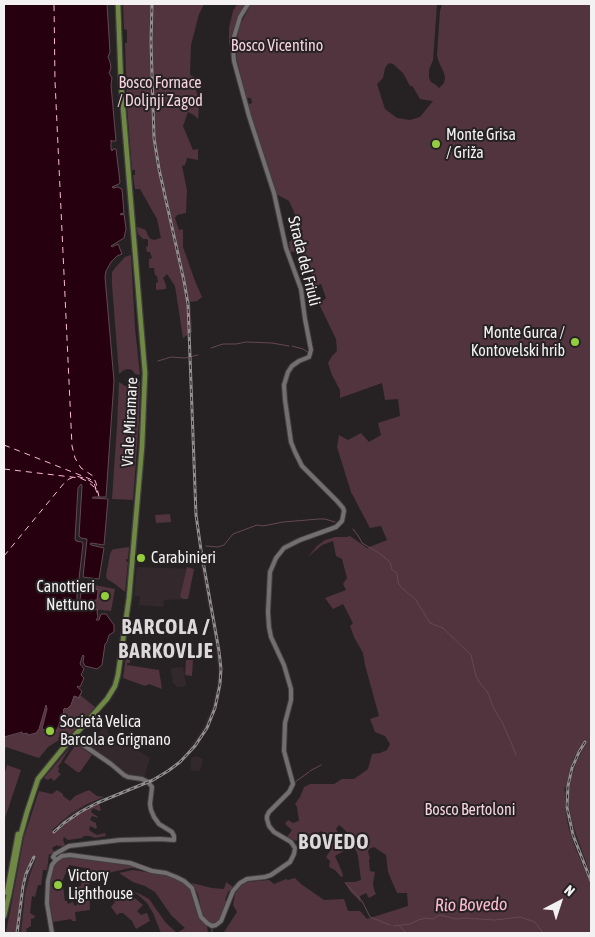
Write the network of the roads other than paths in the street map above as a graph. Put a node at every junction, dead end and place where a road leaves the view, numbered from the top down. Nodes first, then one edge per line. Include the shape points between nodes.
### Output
1 (118, 4) edge
2 (248, 4) edge
3 (73, 738) junction
4 (27, 812) junction
5 (56, 860) junction
6 (52, 933) edge

1 - 3 main road, Viale Miramare via 121,83 145,364 142,447 129,598 117,680 108,699
2 - 5 main road, Strada del Friuli via 234,36 234,60 248,116 274,193 286,248 302,294 312,350 309,357 292,366 285,379 290,434 302,466 344,511 342,521 336,527 284,548 270,572 269,627 291,689 284,747 293,784 269,812 267,819 274,832 291,842 294,854 290,862 273,874 247,878 240,883 233,891 221,921 214,926 201,917 192,888 171,874 130,863 72,855
3 - 4 main road, Viale Miramare via 38,779
3 - 5 main road via 124,775 146,780 152,787 151,810 156,822 172,832 174,840 120,840 69,846 54,854
4 - 4 main road, Viale Miramare via 16,841 4,916 20,837
5 - 6 main road via 50,869 47,888

